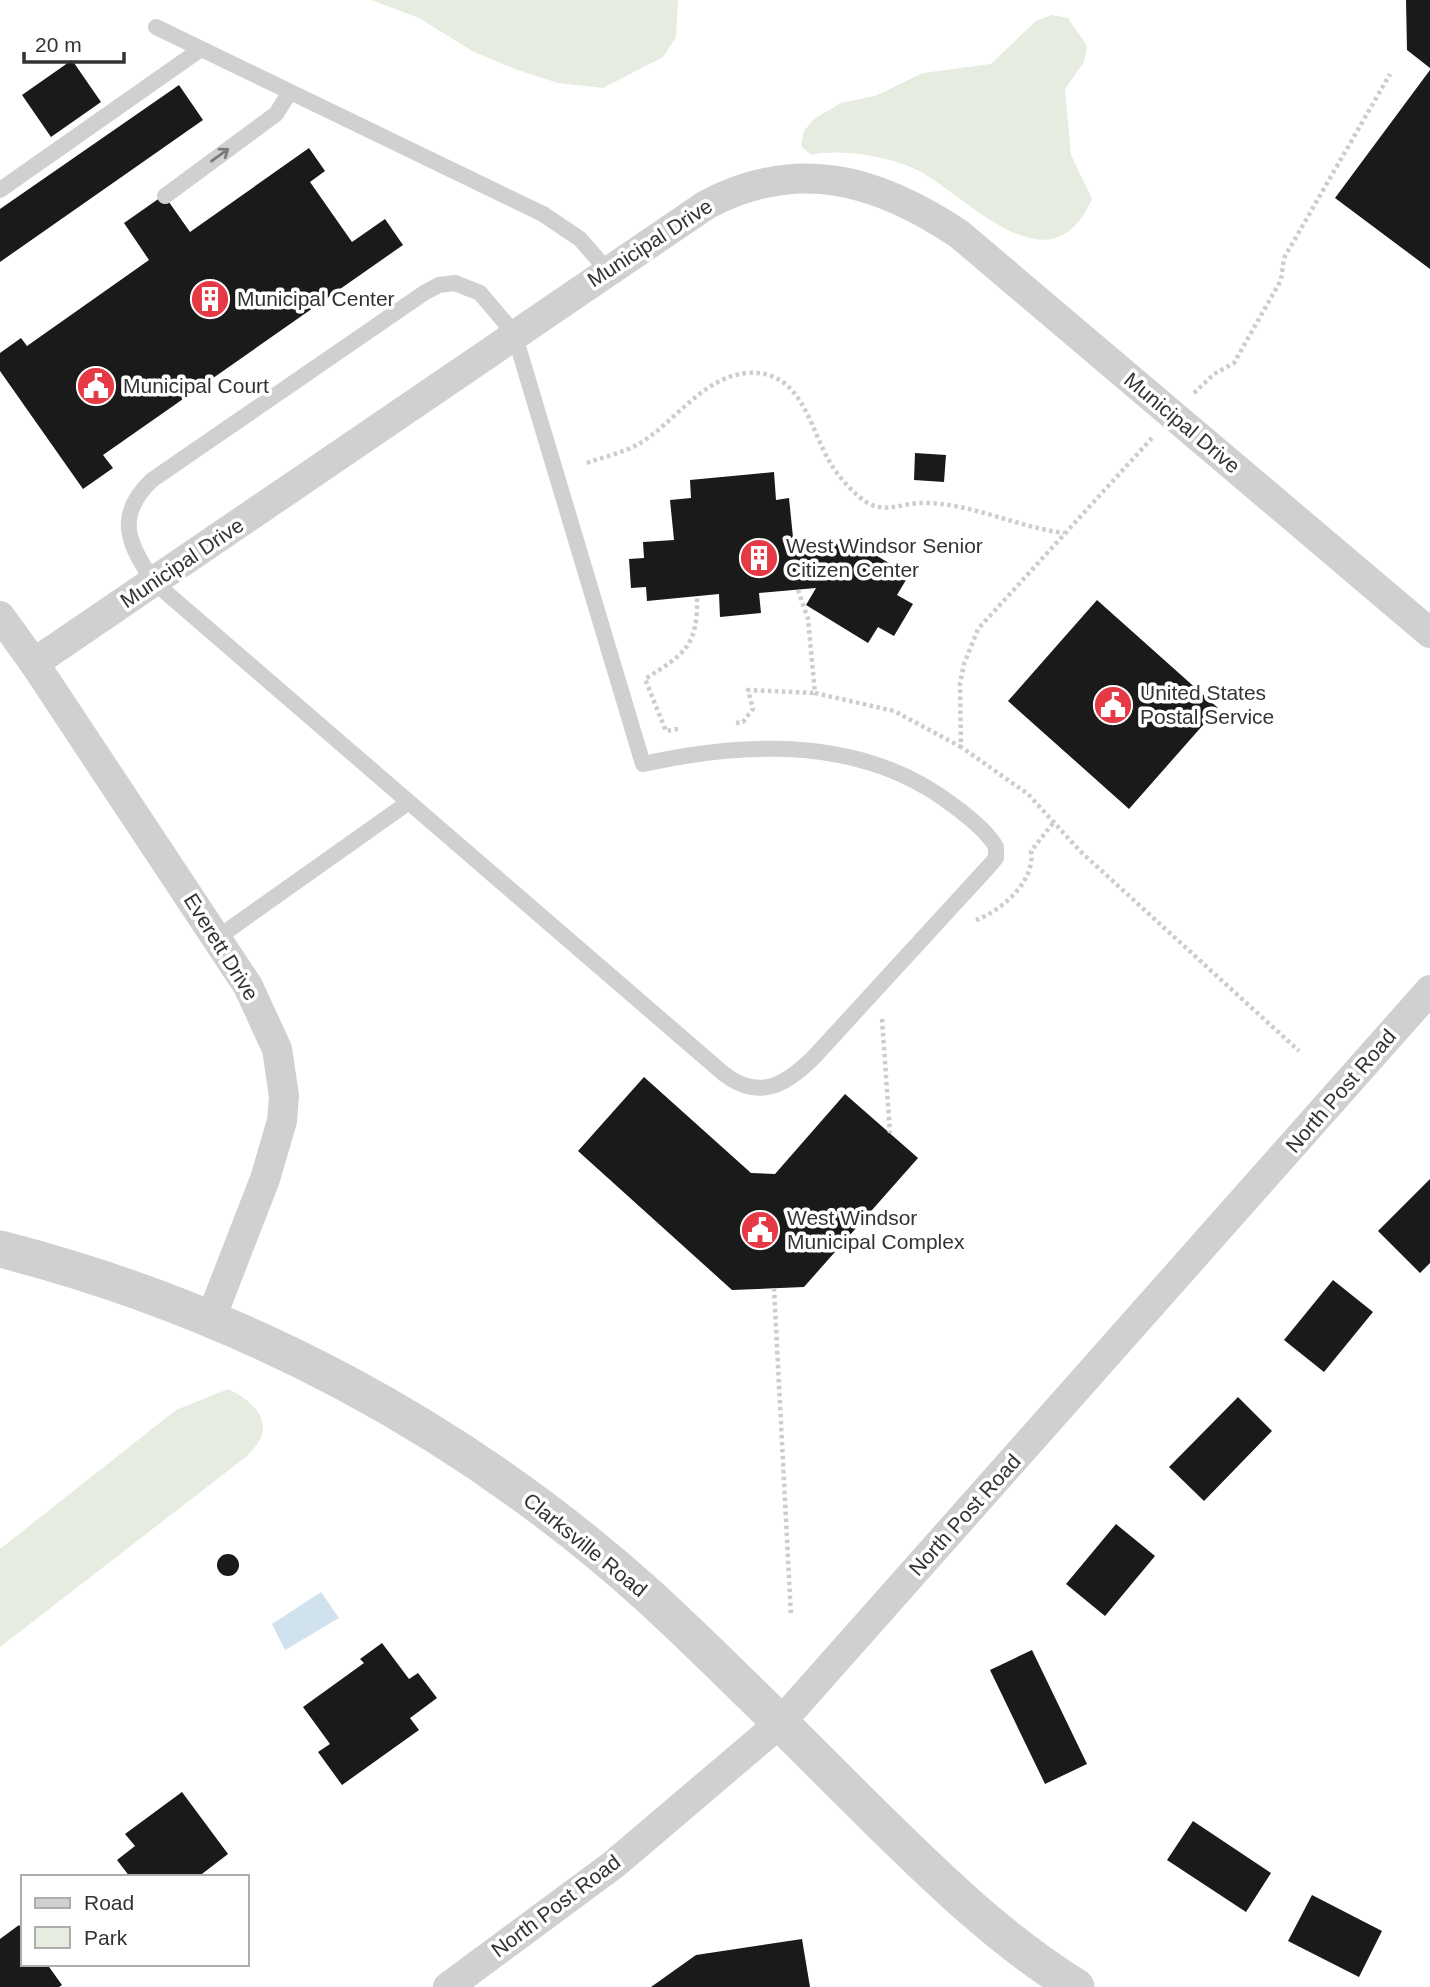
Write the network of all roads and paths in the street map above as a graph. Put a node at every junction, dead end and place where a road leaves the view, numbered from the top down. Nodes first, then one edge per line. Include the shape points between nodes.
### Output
1 (156, 26) dead end
2 (201, 48) junction
3 (1390, 74) dead end
4 (290, 92) junction
5 (0, 190) edge
6 (165, 196) dead end
7 (607, 270) junction
8 (514, 333) junction
9 (1173, 415) junction
10 (587, 463) dead end
11 (1064, 533) junction
12 (155, 583) junction
13 (799, 590) dead end
14 (697, 597) dead end
15 (0, 616) edge
16 (1430, 633) edge
17 (34, 663) junction
18 (815, 693) junction
19 (730, 723) dead end
20 (691, 728) dead end
21 (961, 747) junction
22 (409, 802) junction
23 (1054, 822) junction
24 (968, 922) dead end
25 (216, 938) junction
26 (1430, 990) edge
27 (890, 1008) dead end
28 (1299, 1051) dead end
29 (890, 1133) dead end
30 (0, 1249) edge
31 (774, 1288) dead end
32 (211, 1318) junction
33 (791, 1616) dead end
34 (780, 1723) junction
35 (448, 1987) edge
36 (1076, 1987) edge

1 - 2 lane
2 - 4 lane
2 - 5 lane
3 - 9 path via 1284,258 1281,279 1234,363 1214,374
6 -> 4 lane via 276,114
4 - 7 lane via 564,226
7 - 8 street, Municipal Drive
7 - 9 street, Municipal Drive via 724,195 793,181 824,179 867,185 902,199 959,234
8 - 12 street, Municipal Drive
8 - 12 lane via 480,293 455,283 439,285 152,480 135,498 127,527 142,565
8 - 22 lane via 643,765 696,752 745,747 801,748 845,756 891,769 938,793 994,842 997,854 814,1057 769,1088 748,1089 735,1083
9 - 11 path
9 - 16 street, Municipal Drive
10 - 11 path via 636,445 724,379 760,373 794,392 812,420 830,464 874,507 954,505 1034,529
11 - 21 path via 990,614 970,645 960,684
12 - 17 street, Municipal Drive
12 - 22 lane
13 - 18 path via 808,619
14 - 20 path via 690,645 677,659 645,678 666,731
15 - 17 street, Everett Drive
17 - 25 street, Everett Drive
18 - 19 path via 748,690 753,709 743,722
18 - 21 path via 894,710
21 - 23 path via 1028,794
22 - 25 lane
23 - 24 path via 1031,851 1025,879 994,913
23 - 28 path
25 - 32 street, Everett Drive via 272,1033 284,1096 275,1150
26 - 34 street, North Post Road
27 - 29 path via 882,1017
30 - 32 street, Clarksville Road via 134,1288
31 - 33 path
32 - 34 street, Clarksville Road via 370,1395 483,1465 569,1528 650,1597
34 - 35 street, North Post Road via 613,1865
34 - 36 street, Clarksville Road via 967,1907

